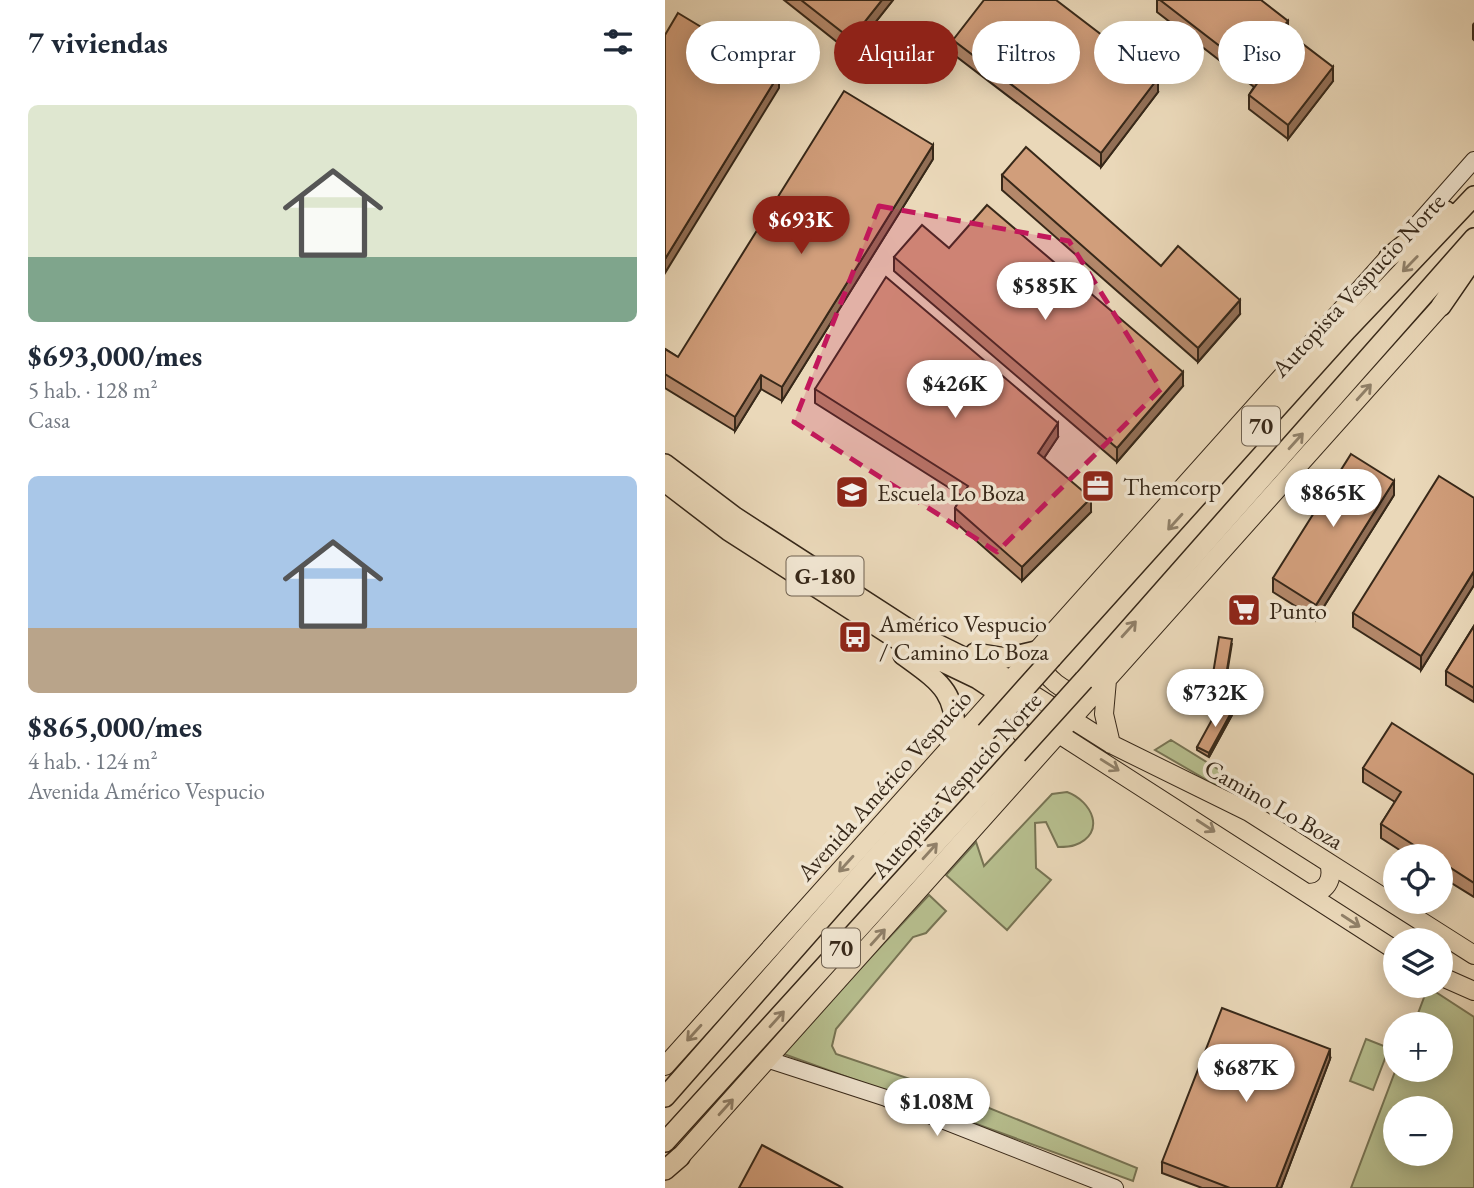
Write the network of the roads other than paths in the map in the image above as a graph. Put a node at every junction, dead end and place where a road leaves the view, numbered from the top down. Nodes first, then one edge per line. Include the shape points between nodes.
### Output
1 (1474, 160) edge
2 (1474, 188) edge
3 (1474, 196) edge
4 (1474, 238) edge
5 (1389, 257) junction
6 (1474, 258) edge
7 (1474, 270) edge
8 (1441, 306) junction
9 (665, 448) edge
10 (665, 464) edge
11 (665, 482) edge
12 (665, 495) edge
13 (707, 506) junction
14 (877, 626) junction
15 (936, 645) junction
16 (1044, 655) junction
17 (1107, 680) junction
18 (1005, 686) junction
19 (1088, 688) junction
20 (982, 712) junction
21 (1072, 719) junction
22 (1059, 734) junction
23 (955, 742) junction
24 (1111, 744) junction
25 (1040, 755) junction
26 (1329, 863) junction
27 (1308, 893) junction
28 (1383, 942) edge
29 (1474, 955) edge
30 (1453, 982) edge
31 (1474, 991) edge
32 (769, 1060) junction
33 (665, 1066) edge
34 (665, 1097) edge
35 (665, 1142) edge
36 (680, 1157) joint
37 (665, 1172) edge
38 (1115, 1188) edge

1 - 5 street, Avenida Américo Vespucio
2 - 5 highway
3 -> 16 highway, Autopista Vespucio Norte / 70
19 -> 4 highway, Autopista Vespucio Norte / 70
5 - 16 main road, Avenida Américo Vespucio
6 - 8 highway
7 - 8 street
17 -> 8 main road
9 - 13 highway
10 - 13 highway
11 - 13 highway
12 - 13 highway
13 - 14 highway, G-180
13 - 15 highway, G-180
14 - 18 highway, G-180 via 986,683
14 - 23 highway via 890,644 926,670 946,692 955,718
15 - 16 highway via 995,658
15 - 18 highway, G-180
16 - 18 main road, Avenida Américo Vespucio
16 - 19 main road via 1044,671 1062,688 1074,694
16 - 34 highway, Autopista Vespucio Norte / 70, bridge via 986,732
17 - 19 main road
17 - 24 main road via 1104,714
18 - 20 main road, Avenida Américo Vespucio
18 - 21 main road, Camino Lo Boza / G-180
18 - 22 main road, G-180
19 - 21 main road
35 -> 19 highway, Autopista Vespucio Norte / 70, bridge via 1017,754
20 - 23 main road, Avenida Américo Vespucio
20 - 25 main road via 1016,727
21 - 22 main road
21 - 24 main road, Camino Lo Boza / G-180
22 - 25 main road
22 -> 27 main road, G-180
23 -> 33 main road, Avenida Américo Vespucio
24 - 26 main road, Camino Lo Boza / G-180 via 1249,812
32 -> 25 main road
26 - 27 main road via 1328,884 1319,892
26 - 29 main road, Camino Lo Boza / G-180
27 -> 28 main road, G-180
30 - 31 main road
36 -> 32 main road
32 - 38 street via 886,1098
36 - 37 highway

